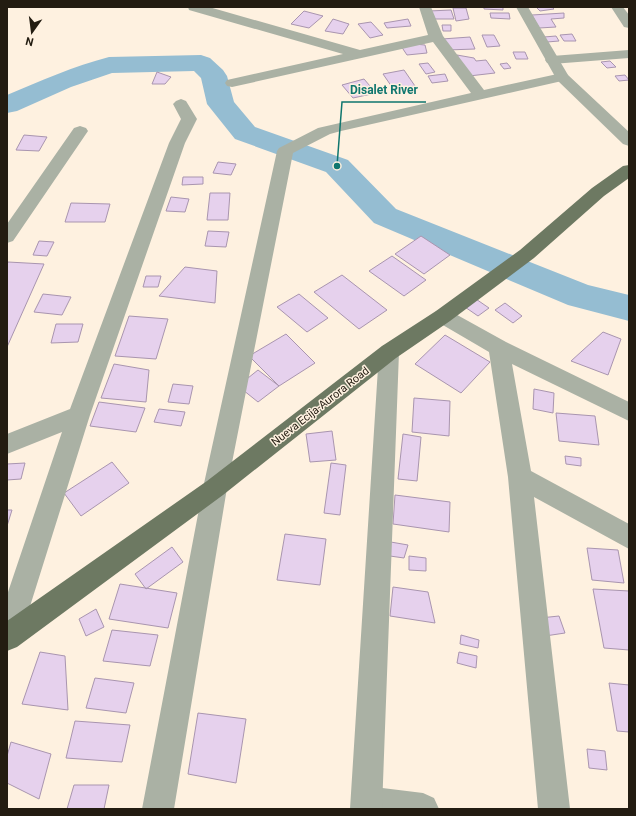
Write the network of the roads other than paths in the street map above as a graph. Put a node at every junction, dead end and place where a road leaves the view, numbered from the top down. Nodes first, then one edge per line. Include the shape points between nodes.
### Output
1 (194, 7) edge
2 (424, 7) edge
3 (522, 7) edge
4 (617, 7) edge
5 (629, 24) edge
6 (436, 37) junction
7 (357, 54) junction
8 (629, 54) edge
9 (552, 60) junction
10 (562, 77) junction
11 (232, 83) dead end
12 (480, 94) junction
13 (182, 104) dead end
14 (80, 130) dead end
15 (629, 141) edge
16 (629, 170) edge
17 (12, 221) edge
18 (7, 237) edge
19 (443, 316) junction
20 (499, 348) junction
21 (389, 352) junction
22 (629, 412) edge
23 (79, 415) junction
24 (7, 444) edge
25 (520, 477) junction
26 (215, 488) junction
27 (629, 537) edge
28 (7, 636) edge
29 (366, 805) edge
30 (158, 809) edge
31 (423, 809) edge
32 (554, 809) edge

1 - 7 street via 233,16
2 - 6 street
3 - 9 street
4 - 5 street
6 - 7 street
6 - 12 street
7 - 11 street
8 - 9 street
9 - 10 street
10 - 12 street
10 - 15 street
12 - 26 street via 324,131 285,151
13 - 23 street via 189,119 177,143
14 - 17 street
16 - 19 main road, Nueva Ecija-Aurora Road via 598,192 527,254
17 - 18 street
19 - 20 street
19 - 21 main road, Nueva Ecija-Aurora Road
20 - 22 street
20 - 25 street
21 - 26 main road, Nueva Ecija-Aurora Road
21 - 29 street
23 - 24 street
23 - 28 street
25 - 27 street
25 - 32 street
26 - 28 main road, Nueva Ecija-Aurora Road
26 - 30 street
29 - 31 street

